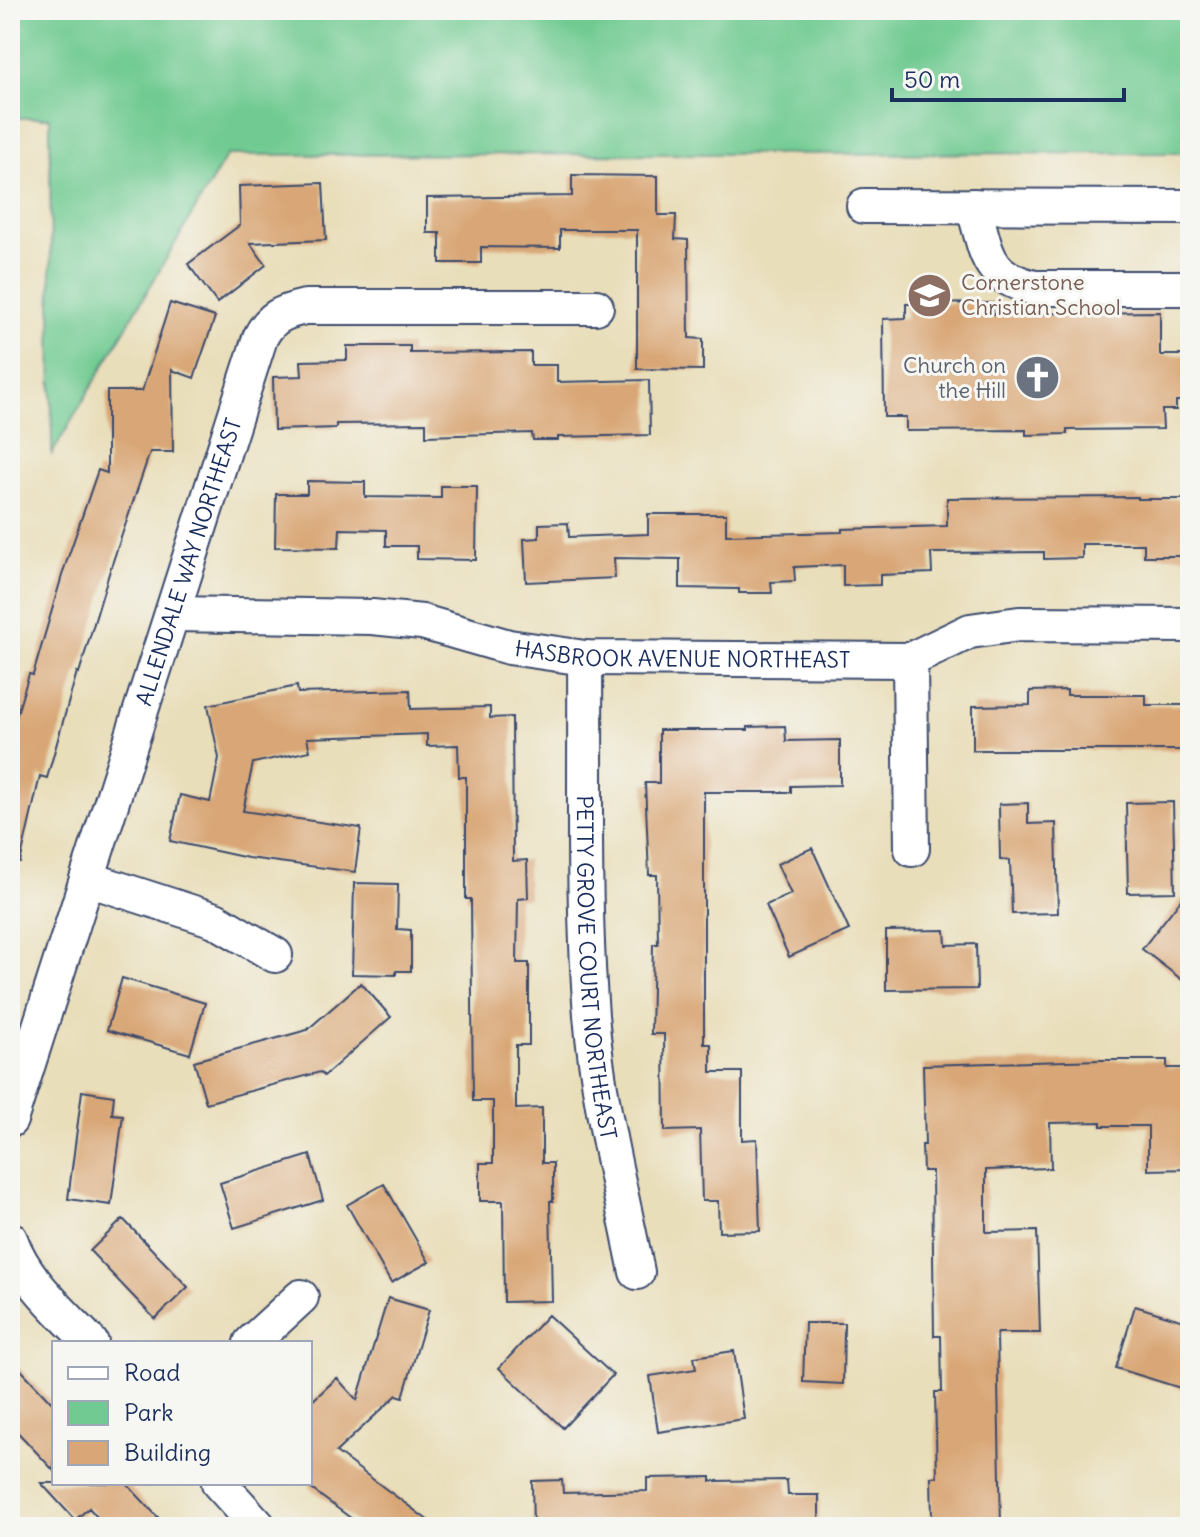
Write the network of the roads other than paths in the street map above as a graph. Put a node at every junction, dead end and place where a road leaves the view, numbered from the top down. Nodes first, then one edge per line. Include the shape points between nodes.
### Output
1 (864, 206) dead end
2 (973, 206) junction
3 (1190, 207) edge
4 (1190, 288) edge
5 (596, 307) dead end
6 (173, 614) junction
7 (1190, 625) edge
8 (585, 658) junction
9 (910, 660) junction
10 (912, 849) dead end
11 (88, 879) junction
12 (275, 955) dead end
13 (10, 1120) edge
14 (10, 1239) edge
15 (637, 1272) dead end
16 (301, 1297) dead end
17 (89, 1341) edge
18 (253, 1341) edge
19 (221, 1485) edge
20 (259, 1527) edge

1 - 2 street
2 - 3 street
2 - 4 street via 994,268 1013,283 1035,288
5 - 6 street, ALLENDALE WAY NORTHEAST via 305,307 267,323
6 - 8 street, HASBROOK AVENUE NORTHEAST via 422,622 509,647
6 - 11 street, ALLENDALE WAY NORTHEAST
7 - 9 street, HASBROOK AVENUE NORTHEAST via 1019,624 970,631
8 - 9 street, HASBROOK AVENUE NORTHEAST
8 - 15 street, PETTY GROVE COURT NORTHEAST via 591,1015 597,1074
9 - 10 street
11 - 12 street via 215,920
11 - 13 street, ALLENDALE WAY NORTHEAST
14 - 17 street via 35,1283
16 - 18 street
19 - 20 street

